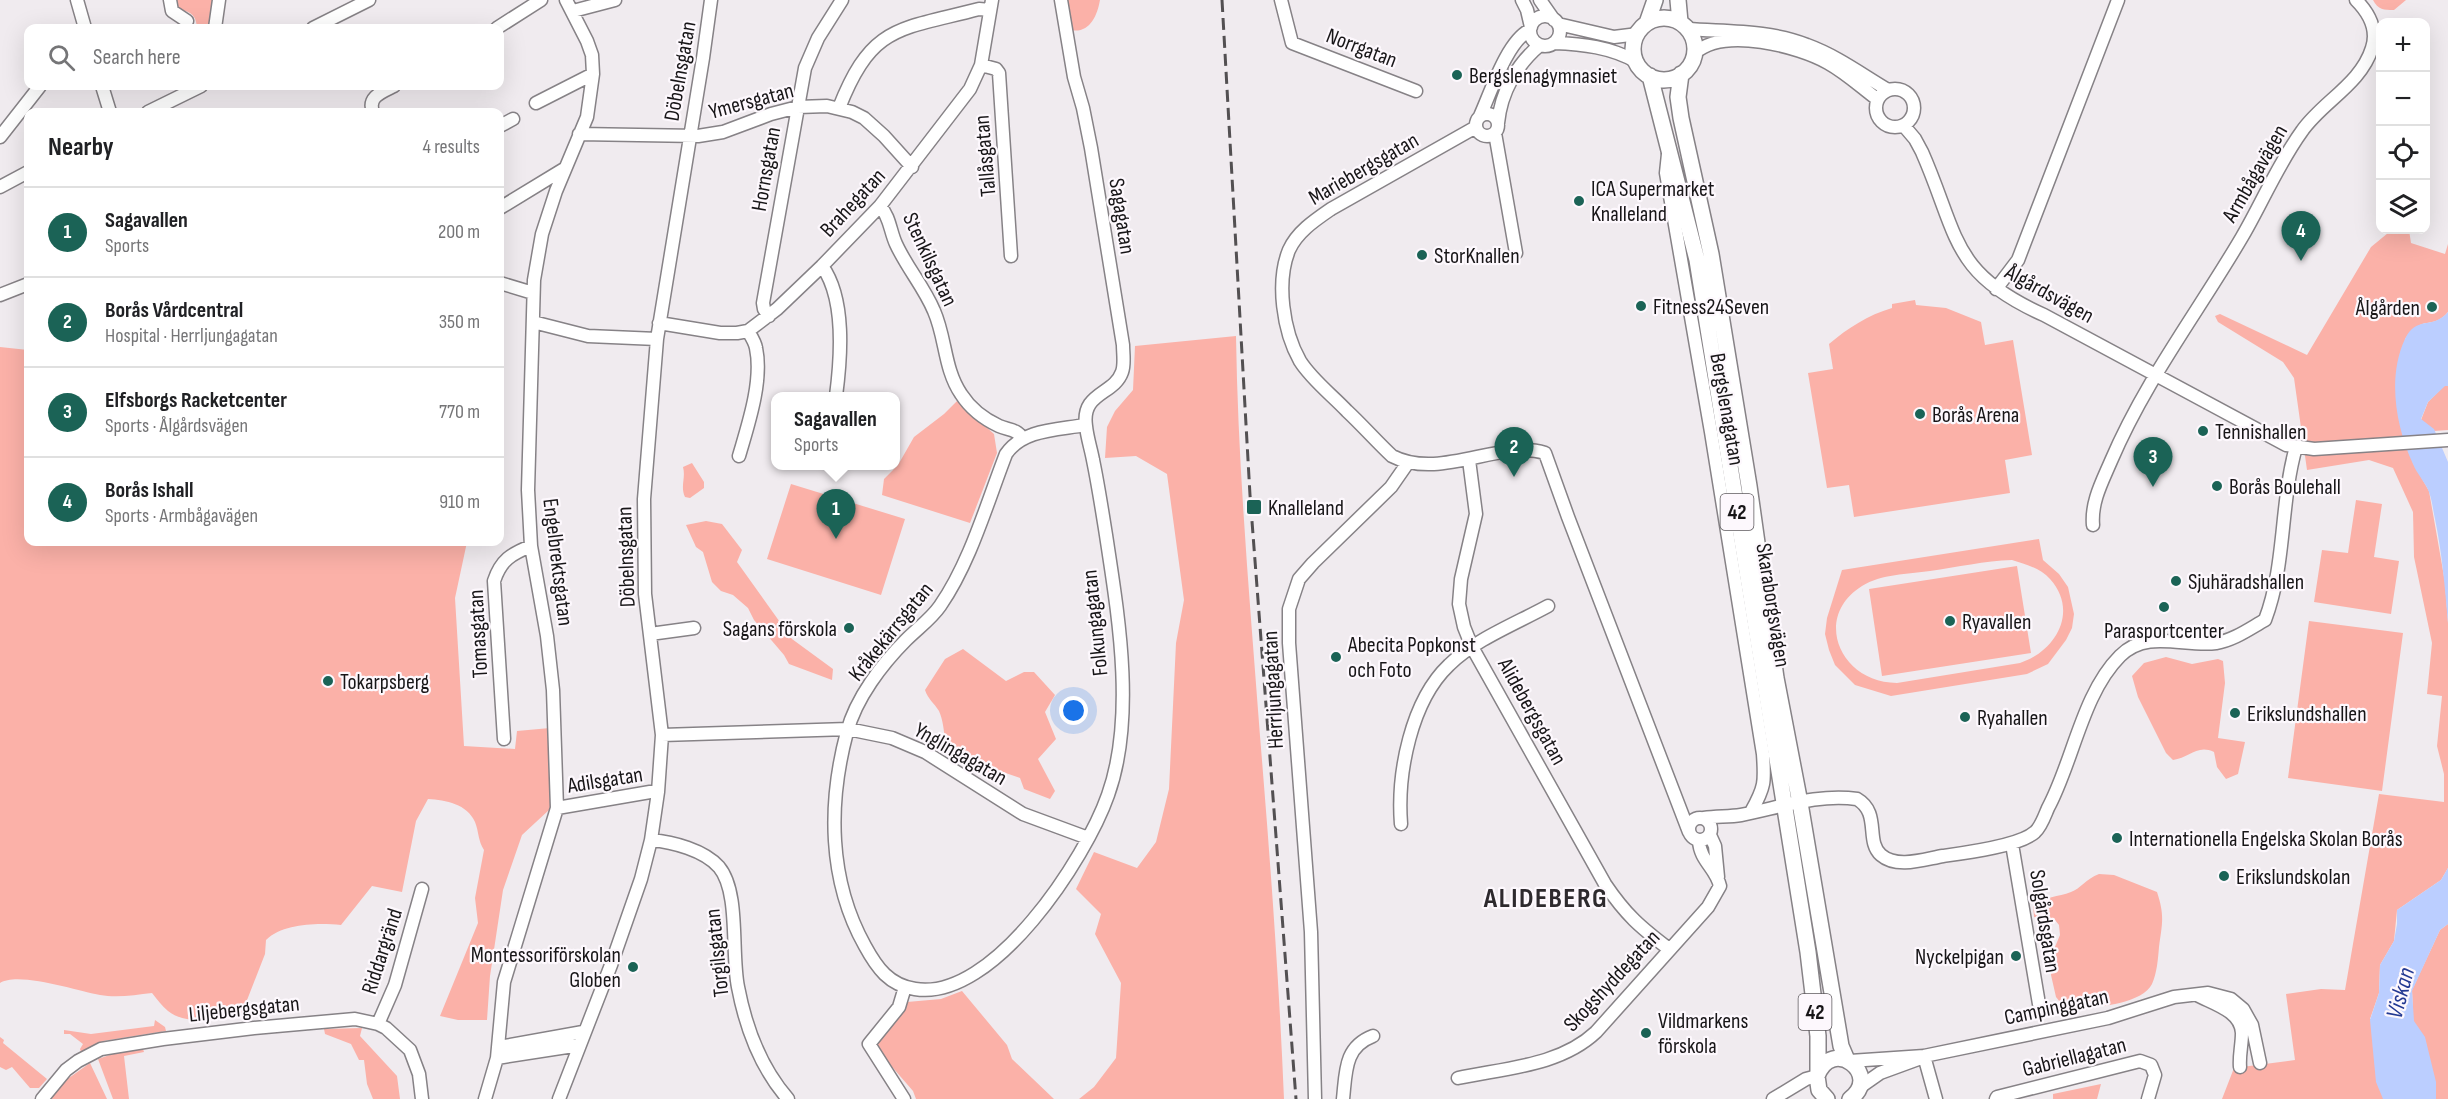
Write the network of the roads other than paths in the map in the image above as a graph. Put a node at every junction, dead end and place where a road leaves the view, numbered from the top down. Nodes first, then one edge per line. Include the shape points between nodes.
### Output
1 (77, 0) edge
2 (170, 0) edge
3 (219, 0) edge
4 (369, 0) edge
5 (541, 0) edge
6 (566, 0) edge
7 (615, 0) edge
8 (711, 0) edge
9 (842, 0) edge
10 (1061, 0) edge
11 (1281, 0) edge
12 (1522, 0) edge
13 (1540, 0) edge
14 (1655, 0) edge
15 (1678, 0) edge
16 (2118, 0) edge
17 (2356, 0) edge
18 (991, 5) edge
19 (573, 11) junction
20 (187, 21) dead end
21 (1556, 22) junction
22 (85, 24) edge
23 (216, 24) edge
24 (321, 24) edge
25 (503, 24) edge
26 (1684, 26) junction
27 (1531, 28) junction
28 (1643, 29) junction
29 (1554, 43) junction
30 (1540, 45) junction
31 (1695, 53) junction
32 (1637, 62) junction
33 (981, 65) junction
34 (593, 74) junction
35 (1681, 74) junction
36 (1650, 76) junction
37 (37, 90) edge
38 (103, 90) edge
39 (193, 90) edge
40 (387, 90) edge
41 (1888, 90) junction
42 (1416, 92) dead end
43 (1877, 99) junction
44 (536, 104) dead end
45 (798, 107) junction
46 (109, 108) edge
47 (156, 108) edge
48 (372, 108) edge
49 (839, 108) junction
50 (513, 119) dead end
51 (1478, 122) junction
52 (504, 124) edge
53 (1904, 126) junction
54 (1496, 128) junction
55 (579, 134) junction
56 (689, 136) junction
57 (0, 137) edge
58 (1668, 153) junction
59 (912, 167) junction
60 (564, 169) junction
61 (24, 174) edge
62 (0, 187) edge
63 (504, 206) edge
64 (880, 207) junction
65 (1516, 253) dead end
66 (1011, 256) dead end
67 (822, 266) junction
68 (504, 284) edge
69 (24, 286) edge
70 (1996, 289) junction
71 (533, 293) junction
72 (0, 295) edge
73 (770, 316) junction
74 (533, 322) junction
75 (659, 323) junction
76 (748, 331) junction
77 (657, 339) junction
78 (2155, 374) junction
79 (836, 392) edge
80 (1085, 425) junction
81 (1022, 438) junction
82 (2448, 440) edge
83 (2296, 447) junction
84 (739, 456) dead end
85 (1469, 459) junction
86 (1407, 464) junction
87 (2093, 525) dead end
88 (531, 546) junction
89 (1548, 606) dead end
90 (694, 628) dead end
91 (650, 634) junction
92 (1472, 647) junction
93 (848, 729) junction
94 (662, 735) junction
95 (504, 739) dead end
96 (658, 792) junction
97 (1678, 801) junction
98 (1800, 803) junction
99 (1783, 806) junction
100 (557, 808) junction
101 (1751, 812) junction
102 (1737, 815) junction
103 (1701, 818) junction
104 (1401, 824) dead end
105 (1689, 832) junction
106 (1707, 835) junction
107 (1088, 838) junction
108 (651, 840) junction
109 (2012, 844) junction
110 (422, 889) dead end
111 (1669, 949) junction
112 (905, 987) junction
113 (930, 990) joint
114 (2196, 994) junction
115 (2039, 1004) dead end
116 (378, 1024) junction
117 (583, 1032) junction
118 (1373, 1036) dead end
119 (580, 1045) junction
120 (498, 1053) junction
121 (1924, 1056) junction
122 (1849, 1061) junction
123 (2260, 1063) dead end
124 (2240, 1067) dead end
125 (1817, 1075) junction
126 (1458, 1078) dead end
127 (1853, 1096) edge
128 (1823, 1098) edge
129 (1993, 1098) edge
130 (42, 1099) edge
131 (422, 1099) edge
132 (484, 1099) edge
133 (559, 1099) edge
134 (788, 1099) edge
135 (904, 1099) edge
136 (1315, 1099) edge
137 (1343, 1099) edge
138 (1773, 1099) edge
139 (1936, 1099) edge
140 (2148, 1099) edge

1 - 22 street
2 - 20 street via 172,11
3 - 23 street
4 - 24 street
5 - 25 street
6 - 19 street, Engelbrektsgatan
7 - 19 street
8 - 56 street, Döbelnsgatan
9 - 45 street, Hornsgatan via 805,68
10 - 80 street, Sagagatan via 1091,148 1124,361 1118,379 1087,407
11 - 42 street, Norrgatan via 1292,43
12 - 27 street
13 - 21 street
14 - 28 main road
15 - 26 main road
16 - 70 street via 2019,260
17 - 78 street, Armbågavägen via 2367,10 2373,24 2373,47 2363,68 2302,129 2236,246
18 - 33 street, Brahegatan
18 - 49 street via 884,37 859,63
19 - 34 street, Engelbrektsgatan via 592,55
21 - 27 street via 1542,17
21 - 28 street via 1614,37
21 - 29 street via 1559,34
26 - 28 main road via 1664,18
26 - 31 main road via 1694,42
26 - 41 street via 1775,36 1805,44
27 - 30 street via 1533,39
27 - 51 street via 1507,55
28 - 32 main road via 1634,47
29 - 30 street
29 - 32 street via 1614,51
30 - 54 street via 1517,70
31 - 35 main road, 42
31 - 43 street via 1709,44 1730,41 1790,48 1829,63
32 - 36 main road, 42
33 - 59 street, Brahegatan via 970,89
33 - 66 street, Tallåsgatan via 999,73
34 - 44 street
34 - 55 street, Engelbrektsgatan
35 - 36 main road via 1666,79
35 - 98 main road, Skaraborgsvägen / 42 via 1681,118 1711,254 1776,678
36 - 58 main road, Skaraborgsvägen / 42
37 - 57 street
38 - 46 street
39 - 47 street
40 - 48 street via 376,96
41 - 43 street
41 - 53 street via 1907,93 1914,104 1912,117
43 - 53 street via 1875,111 1881,122 1892,128
45 - 49 street, Ymersgatan
45 - 56 street, Ymersgatan via 723,132
45 - 73 street, Hornsgatan via 763,303
49 - 59 street, Ymersgatan via 874,126
50 - 52 street
51 - 54 street via 1491,115
51 - 54 street via 1484,136
51 - 86 street, Mariebergsgatan via 1311,222 1290,249 1284,272 1285,311 1300,361 1386,451
53 - 70 street, Ålgårdsvägen via 1922,152 1960,249 1970,265
54 - 65 street
55 - 56 street, Ymersgatan
55 - 60 street, Engelbrektsgatan
56 - 75 street, Döbelnsgatan
58 - 99 main road, Skaraborgsvägen / 42 via 1697,260
58 - 101 street, Bergslenagatan via 1666,173 1762,754 1763,792
59 - 64 street, Brahegatan
60 - 63 street
60 - 71 street, Engelbrektsgatan via 542,234
61 - 62 street
64 - 67 street, Brahegatan
64 - 81 street, Stenkilsgatan via 886,213 904,261 933,307 951,375 960,393 989,421 1018,432
67 - 73 street, Brahegatan
67 - 79 street via 834,289 839,329
68 - 71 street
69 - 72 street
70 - 78 street, Ålgårdsvägen
71 - 74 street, Engelbrektsgatan
73 - 76 street, Brahegatan
74 - 77 street via 588,336
74 - 88 street, Engelbrektsgatan via 528,490
75 - 76 street via 720,333
75 - 77 street, Döbelnsgatan
76 - 84 street via 756,347 757,370
77 - 91 street, Döbelnsgatan via 644,499 643,551
78 - 83 street, Ålgårdsvägen via 2262,433
78 - 87 street via 2117,447 2092,511
80 - 81 street
80 - 107 street, Folkungagatan via 1110,560 1118,623 1122,713 1109,794
81 - 93 street, Kråkekärrsgatan via 1006,454 954,584 928,621 895,651 878,674
82 - 83 street, Ålgårdsvägen
83 - 109 street via 2275,587 2265,620 2224,641 2152,641 2127,651 2101,679 2055,797 2035,832
85 - 86 street
85 - 92 street, Alidebergsgatan via 1476,514 1459,604
85 - 97 street via 1536,450 1545,453
86 - 136 street, Herrljungagatan via 1391,487 1299,579 1289,609 1311,932
88 - 95 street, Tomasgatan via 510,555 494,581
88 - 100 street, Engelbrektsgatan via 553,690
89 - 92 street
90 - 91 street
91 - 94 street, Döbelnsgatan
92 - 104 street via 1450,663 1430,686 1419,713 1401,781
92 - 111 street, Alidebergsgatan via 1605,884 1636,925
93 - 94 street, Ynglingagatan
93 - 107 street, Ynglingagatan via 892,738 925,752 1023,814
93 - 112 street, Kråkekärrsgatan via 837,775 834,820 844,896 857,933 881,972
94 - 96 street, Döbelnsgatan
96 - 100 street, Adilsgatan
96 - 108 street, Döbelnsgatan
97 - 103 street
97 - 105 street
98 - 99 street
98 - 109 street via 1843,797 1862,802 1870,814 1876,848 1881,855 1897,862
98 - 122 main road, Skaraborgsvägen / 42 via 1839,1039
99 - 101 street
99 - 125 main road, Skaraborgsvägen / 42 via 1808,952 1818,1036
100 - 120 street, Engelbrektsgatan via 504,982
101 - 102 street
102 - 103 street
102 - 106 street
103 - 105 street via 1692,821
103 - 106 street via 1710,823
105 - 106 street via 1694,839
106 - 111 street, Skogshyddegatan via 1700,852 1720,886 1709,906
107 - 113 street, Folkungagatan via 1057,888 1021,934 961,982
108 - 117 street, Döbelnsgatan via 615,954
108 - 134 street, Torgilsgatan via 683,847 711,860 727,880 732,899 738,987 748,1027 763,1065
109 - 115 street, Solgårdsgatan
110 - 116 street, Riddargränd via 395,985
111 - 126 street, Skogshyddegatan via 1583,1044 1547,1060
112 - 113 street, Kråkekärrsgatan
112 - 135 street via 899,1007 869,1044
114 - 121 street, Campinggatan via 2108,1018
114 - 123 street, Campinggatan via 2222,995 2243,1009 2252,1025
114 - 124 street via 2237,1018 2242,1030
116 - 130 street, Liljebergsgatan via 344,1019 163,1038 101,1049 66,1070
116 - 131 street, Liljebergsgatan via 399,1037 410,1050 419,1074
117 - 119 street, Döbelnsgatan
117 - 120 street
118 - 137 street via 1360,1041 1350,1054
119 - 120 street
119 - 133 street, Döbelnsgatan
120 - 132 street, Engelbrektsgatan
121 - 122 street, Campinggatan
121 - 127 street, Campinggatan via 1880,1073
121 - 139 street
122 - 125 main road, 42 via 1831,1060
122 - 127 main road, 42 via 1860,1074
125 - 128 main road, 42
125 - 138 street
129 - 140 street, Gabriellagatan via 2140,1061 2151,1065 2155,1075

